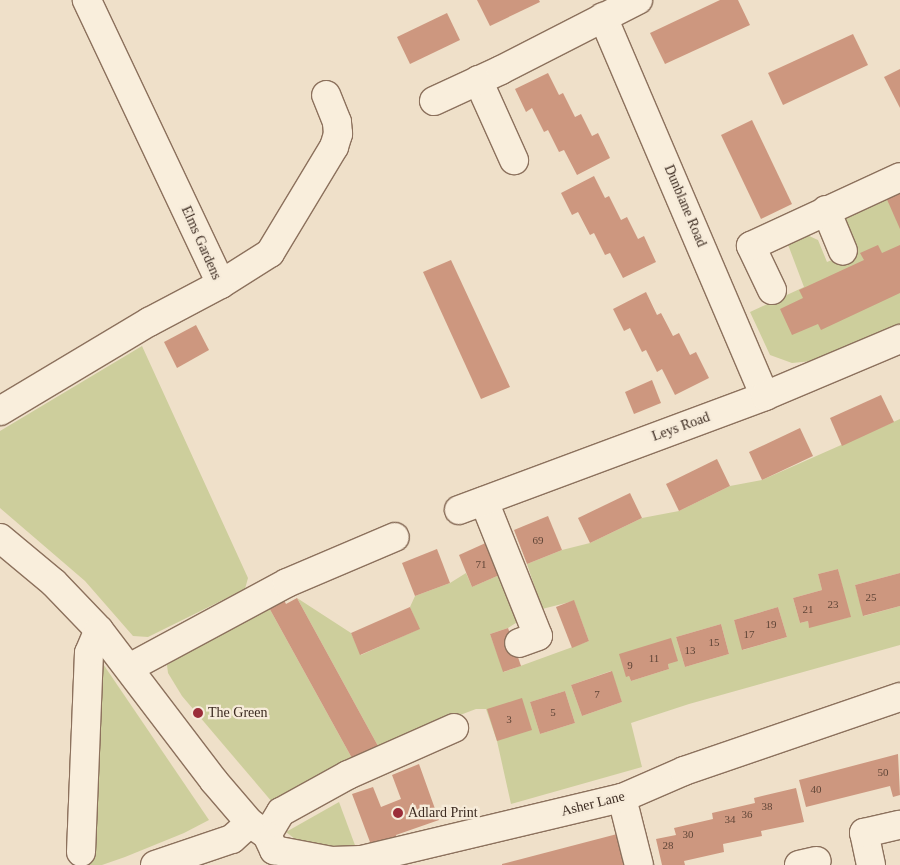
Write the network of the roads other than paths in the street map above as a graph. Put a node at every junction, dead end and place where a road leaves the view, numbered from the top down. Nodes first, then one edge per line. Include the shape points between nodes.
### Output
1 (87, 0) edge
2 (638, 0) edge
3 (602, 17) junction
4 (478, 80) junction
5 (326, 95) dead end
6 (434, 101) dead end
7 (514, 160) dead end
8 (900, 177) edge
9 (826, 210) junction
10 (843, 251) dead end
11 (221, 284) junction
12 (772, 290) dead end
13 (900, 339) edge
14 (765, 396) junction
15 (0, 411) edge
16 (0, 538) edge
17 (395, 538) dead end
18 (99, 630) junction
19 (538, 636) dead end
20 (129, 668) junction
21 (900, 697) edge
22 (454, 728) dead end
23 (622, 798) junction
24 (900, 825) edge
25 (266, 843) edge
26 (81, 852) dead end
27 (156, 865) edge
28 (639, 865) edge
29 (871, 865) edge

1 - 11 street, Elms Gardens
2 - 3 street
3 - 4 street
3 - 14 street, Dunblane Road
4 - 6 street
4 - 7 street
5 - 11 street via 337,122 334,147 270,253
8 - 9 street
9 - 10 street
9 - 12 street via 751,246
11 - 15 street, Elms Gardens via 149,322
13 - 14 street, Leys Road
14 - 19 street, Leys Road via 472,506
16 - 18 street via 54,582
17 - 20 street via 287,583
18 - 20 street
18 - 26 street via 90,653
20 - 25 street via 214,781
21 - 23 street, Asher Lane via 684,771
22 - 25 street via 348,774 281,812
23 - 25 street, Asher Lane via 361,860 332,861
23 - 28 street
24 - 29 street via 864,833
25 - 27 street via 232,839

